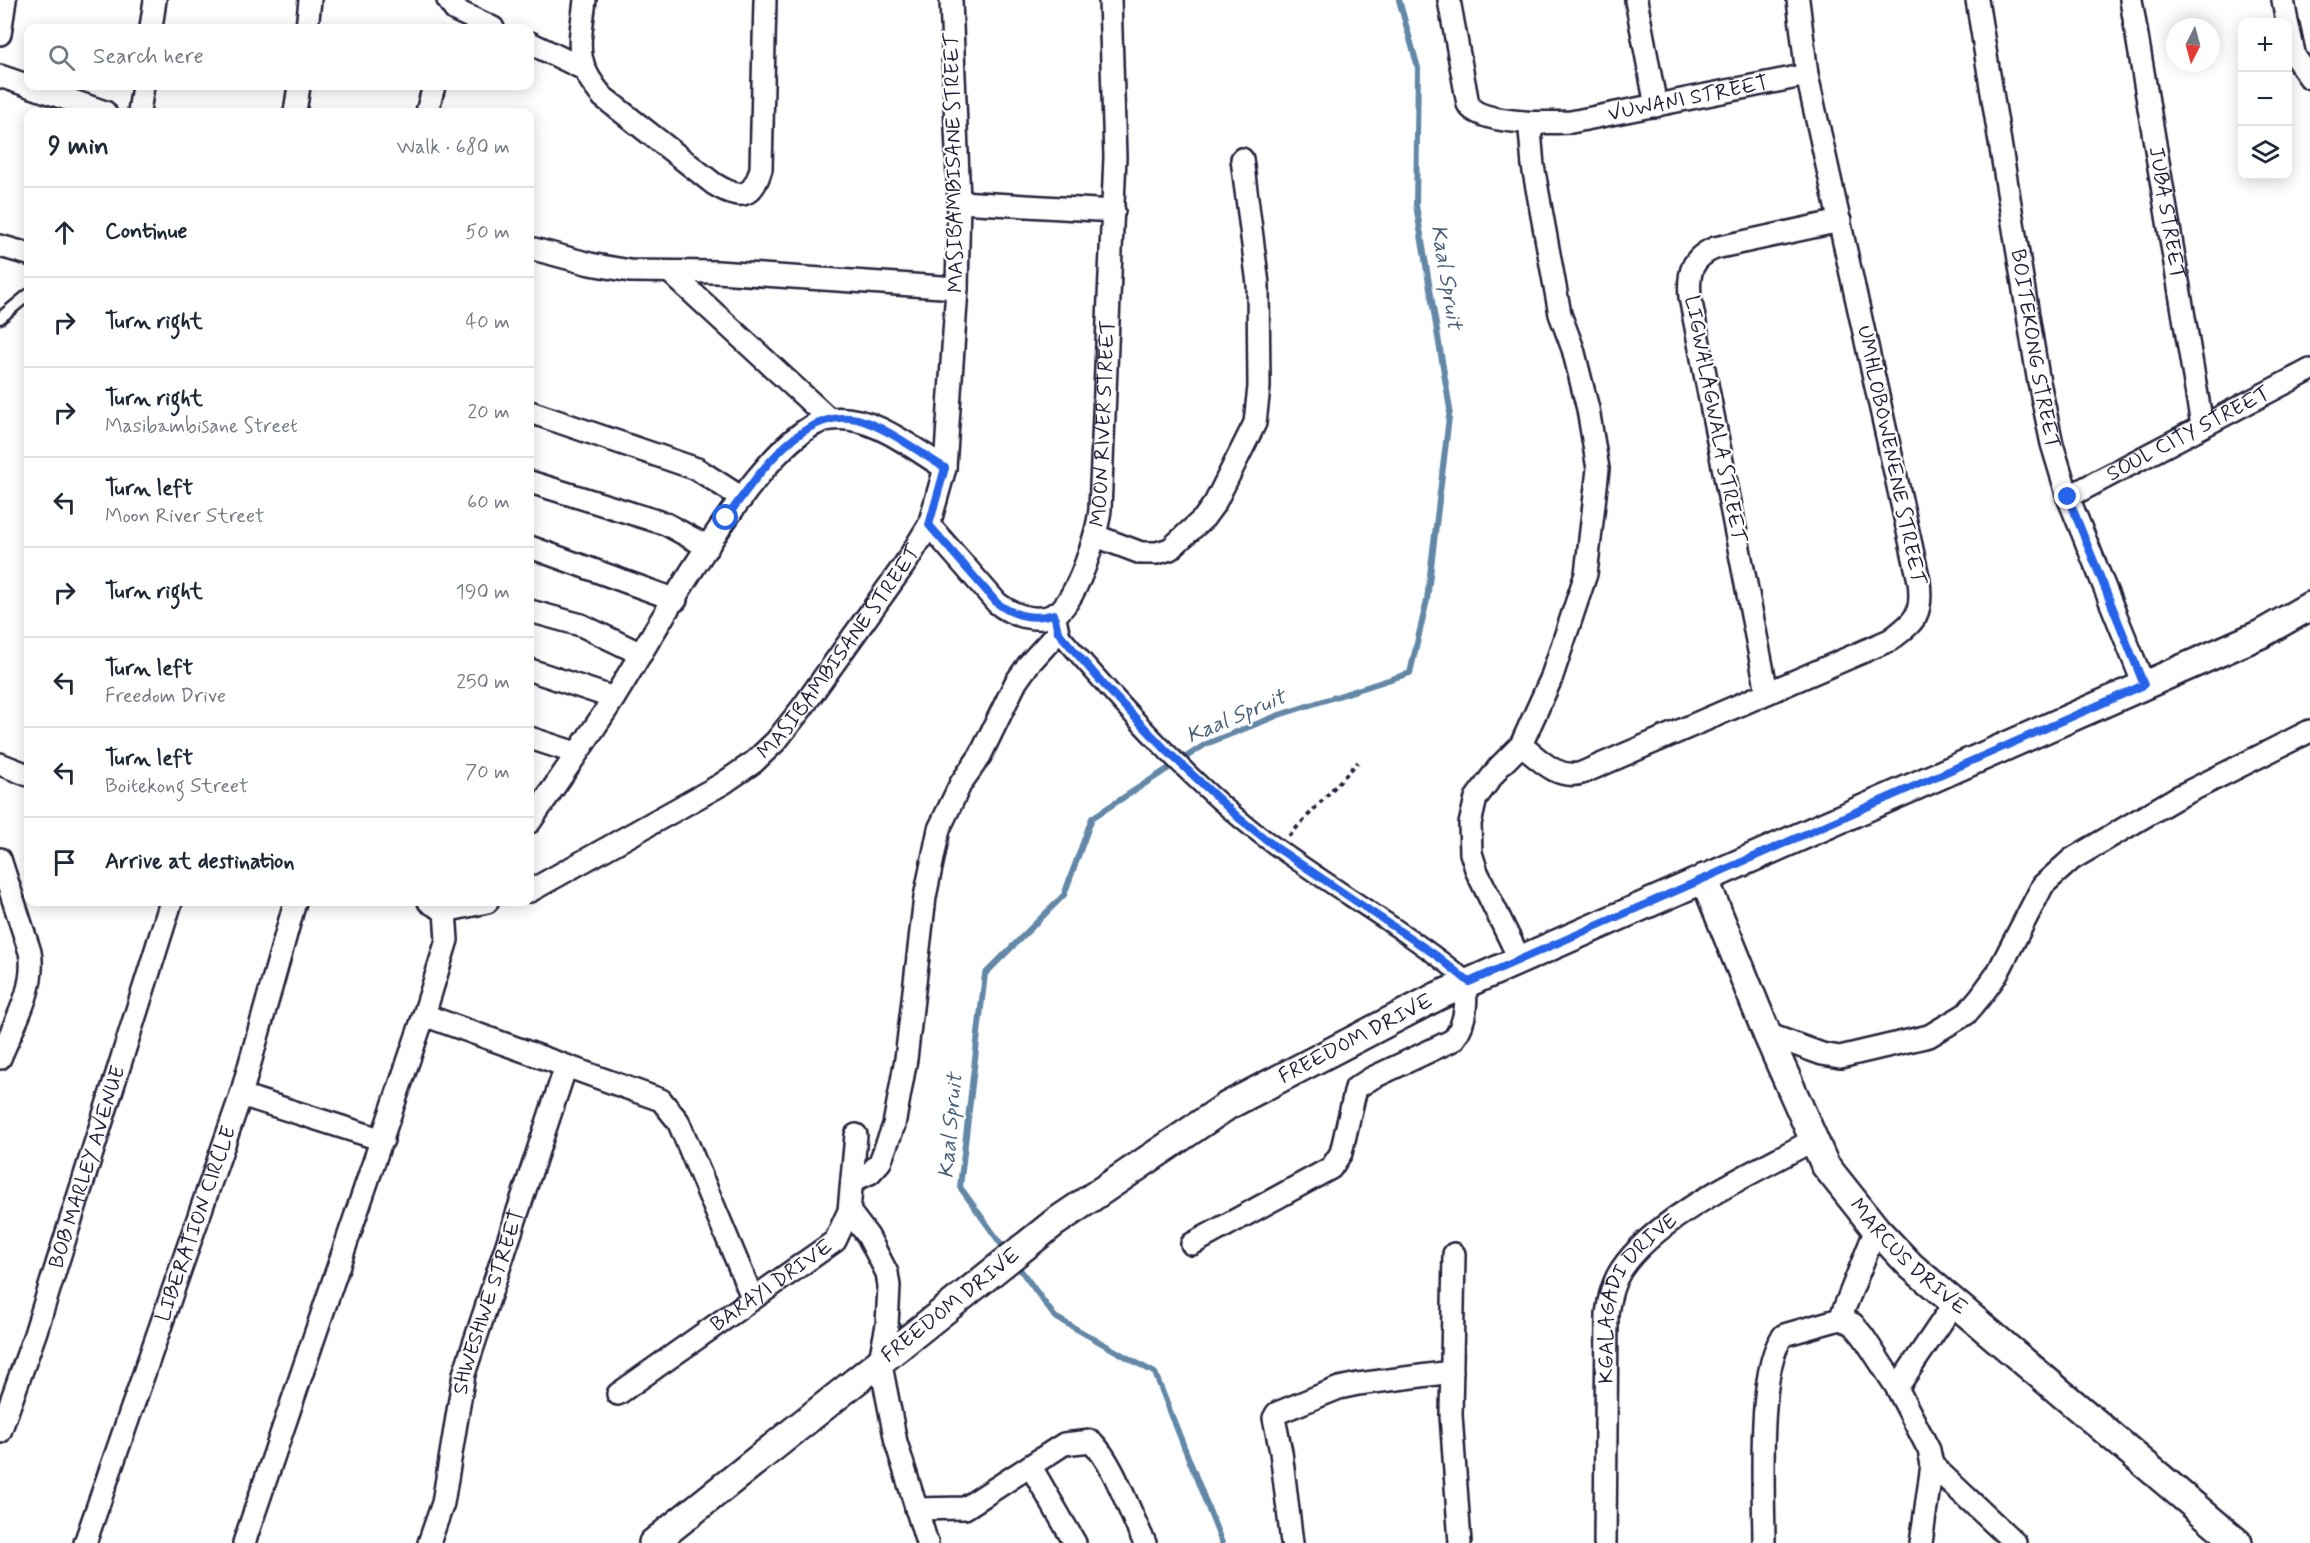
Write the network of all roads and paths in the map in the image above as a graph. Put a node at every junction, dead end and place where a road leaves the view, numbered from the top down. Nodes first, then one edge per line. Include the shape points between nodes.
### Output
1 (5, 0) edge
2 (155, 0) edge
3 (310, 0) edge
4 (585, 0) edge
5 (765, 0) edge
6 (951, 0) edge
7 (1110, 0) edge
8 (1449, 0) edge
9 (1636, 0) edge
10 (1798, 0) edge
11 (1977, 0) edge
12 (2131, 0) edge
13 (2283, 0) edge
14 (452, 10) edge
15 (2286, 18) edge
16 (152, 24) edge
17 (307, 24) edge
18 (484, 24) edge
19 (0, 34) edge
20 (534, 45) edge
21 (2292, 45) edge
22 (582, 68) junction
23 (1807, 75) junction
24 (0, 76) edge
25 (2310, 78) edge
26 (24, 84) edge
27 (41, 90) edge
28 (142, 90) edge
29 (298, 90) edge
30 (433, 90) edge
31 (1656, 106) junction
32 (93, 108) edge
33 (140, 108) edge
34 (296, 108) edge
35 (428, 108) edge
36 (1538, 124) junction
37 (1242, 159) dead end
38 (959, 202) junction
39 (1113, 211) junction
40 (1840, 221) junction
41 (0, 246) edge
42 (534, 249) edge
43 (24, 253) edge
44 (671, 273) junction
45 (957, 288) junction
46 (24, 298) edge
47 (0, 318) edge
48 (2310, 370) edge
49 (534, 413) edge
50 (829, 419) junction
51 (2202, 425) junction
52 (945, 468) junction
53 (534, 483) edge
54 (2068, 497) junction
55 (742, 498) junction
56 (929, 525) junction
57 (1096, 536) junction
58 (708, 547) junction
59 (534, 548) edge
60 (676, 600) junction
61 (2310, 606) edge
62 (534, 612) edge
63 (1056, 623) junction
64 (641, 654) junction
65 (534, 671) edge
66 (2144, 685) junction
67 (1767, 692) junction
68 (614, 698) junction
69 (2310, 731) edge
70 (534, 739) edge
71 (1521, 745) junction
72 (576, 753) junction
73 (1358, 762) dead end
74 (0, 764) edge
75 (24, 773) edge
76 (534, 816) edge
77 (1277, 848) junction
78 (2, 868) edge
79 (1704, 878) junction
80 (534, 889) edge
81 (170, 906) edge
82 (294, 906) edge
83 (437, 906) edge
84 (1520, 960) junction
85 (1467, 983) junction
86 (424, 1015) junction
87 (1767, 1034) junction
88 (0, 1058) edge
89 (566, 1066) junction
90 (241, 1095) junction
91 (856, 1135) dead end
92 (383, 1140) junction
93 (1813, 1140) junction
94 (852, 1181) junction
95 (849, 1211) junction
96 (1876, 1229) junction
97 (1192, 1244) dead end
98 (1454, 1254) dead end
99 (752, 1297) junction
100 (1955, 1302) junction
101 (1840, 1319) junction
102 (880, 1360) junction
103 (1452, 1372) junction
104 (1897, 1388) junction
105 (618, 1394) dead end
106 (0, 1432) edge
107 (1932, 1465) junction
108 (1031, 1467) junction
109 (916, 1509) junction
110 (84, 1543) edge
111 (244, 1543) edge
112 (429, 1543) edge
113 (653, 1543) edge
114 (927, 1543) edge
115 (1075, 1543) edge
116 (1145, 1543) edge
117 (1292, 1543) edge
118 (1460, 1543) edge
119 (1605, 1543) edge
120 (1764, 1543) edge
121 (1921, 1543) edge
122 (2015, 1543) edge
123 (2238, 1543) edge

1 - 19 street
2 - 16 street
3 - 17 street
4 - 22 street
5 - 22 street via 761,169 750,192 733,194 714,184 603,97
6 - 38 street, MASIBAMBISANE STREET
7 - 39 street, MOON RIVER STREET
8 - 36 street, VUWANI STREET via 1471,110 1482,116
9 - 31 street
10 - 23 street, UMHLOBOWENENE STREET
11 - 54 street, BOITEKONG STREET via 2038,377
12 - 51 street, JUBA STREET
13 - 15 street
14 - 18 street
20 - 22 street
21 - 25 street via 2295,57
23 - 31 street, VUWANI STREET
23 - 40 street, UMHLOBOWENENE STREET
24 - 26 street
27 - 32 street
28 - 33 street
29 - 34 street
30 - 35 street
31 - 36 street, VUWANI STREET
36 - 71 street via 1530,130 1530,143 1540,210 1560,314 1574,350 1588,409 1598,469 1582,588 1551,679
37 - 57 street via 1258,284 1259,402 1255,423 1215,503 1170,549 1157,554 1141,553
38 - 39 street
38 - 45 street, MASIBAMBISANE STREET
39 - 57 street, MOON RIVER STREET
40 - 67 street, UMHLOBOWENENE STREET via 1919,581 1919,612 1914,622 1890,640
40 - 67 street, LIGWALAGWALA STREET via 1715,248 1698,257 1689,277
41 - 43 street
42 - 44 street via 590,264
44 - 45 street via 717,272
44 - 50 street
45 - 52 street, MASIBAMBISANE STREET
46 - 47 lane
48 - 51 street, SOUL CITY STREET
49 - 55 street via 697,469
50 - 52 street via 862,421
50 - 55 street via 805,429 788,444
51 - 54 street, SOUL CITY STREET
52 - 56 street, MASIBAMBISANE STREET
53 - 58 street via 658,521
54 - 66 street, BOITEKONG STREET
55 - 58 street
56 - 63 street via 1007,611
56 - 80 street, MASIBAMBISANE STREET via 802,708 754,762 722,784
57 - 63 street, MOON RIVER STREET
58 - 60 street
59 - 60 street
60 - 64 street
61 - 66 street, FREEDOM DRIVE via 2265,632
62 - 64 street via 581,625
63 - 77 street via 1166,750
63 - 94 street, MOON RIVER STREET via 1016,682 939,829 925,897 909,1037 894,1125 880,1162 870,1173
64 - 68 street
65 - 68 street
66 - 79 street, FREEDOM DRIVE
67 - 71 street, UMHLOBOWENENE STREET via 1576,775 1554,770
68 - 72 street
69 - 87 street via 2176,798 2072,859 2043,885 1997,974 1981,996 1966,1014 1929,1036 1839,1057
70 - 72 street
71 - 84 street via 1476,798 1469,840 1477,872
72 - 76 street
73 - 77 path
74 - 75 street
77 - 85 street via 1437,956
78 - 88 street via 32,968
79 - 84 street, FREEDOM DRIVE
79 - 87 street, MARCUS DRIVE
81 - 106 street, BOB MARLEY AVENUE via 35,1334
82 - 90 street, LIBERATION CIRCLE
83 - 86 street via 447,940
84 - 85 street, FREEDOM DRIVE
85 - 97 street via 1466,1007 1453,1040 1356,1088 1341,1153 1331,1168
85 - 102 street, FREEDOM DRIVE via 1227,1106 1054,1223
86 - 89 street
86 - 92 street
87 - 93 street, MARCUS DRIVE
89 - 99 street via 652,1095 669,1107
89 - 112 street, SHWESHWE STREET via 464,1374 443,1503
90 - 92 street
90 - 110 street, LIBERATION CIRCLE
91 - 94 street, BARAYI DRIVE
92 - 111 street
93 - 96 street, MARCUS DRIVE via 1825,1165
93 - 119 street, KGALAGADI DRIVE via 1668,1224 1628,1261 1615,1281 1606,1314
94 - 95 street, BARAYI DRIVE
95 - 99 street, BARAYI DRIVE via 835,1240
95 - 102 street via 868,1236 889,1286
96 - 100 street, MARCUS DRIVE via 1911,1266
96 - 101 street
98 - 103 street
99 - 105 street, BARAYI DRIVE
100 - 104 street
100 - 123 street, MARCUS DRIVE
101 - 104 street via 1858,1329
101 - 120 street via 1784,1335 1773,1352 1767,1392
102 - 109 street via 896,1442
102 - 113 street, FREEDOM DRIVE
103 - 117 street via 1358,1384 1278,1411 1274,1418
103 - 118 street via 1451,1415
104 - 107 street via 1924,1435
107 - 121 street
107 - 122 street
108 - 109 street via 964,1508
108 - 115 street
108 - 116 street via 1064,1444 1091,1442 1112,1474
109 - 114 street

